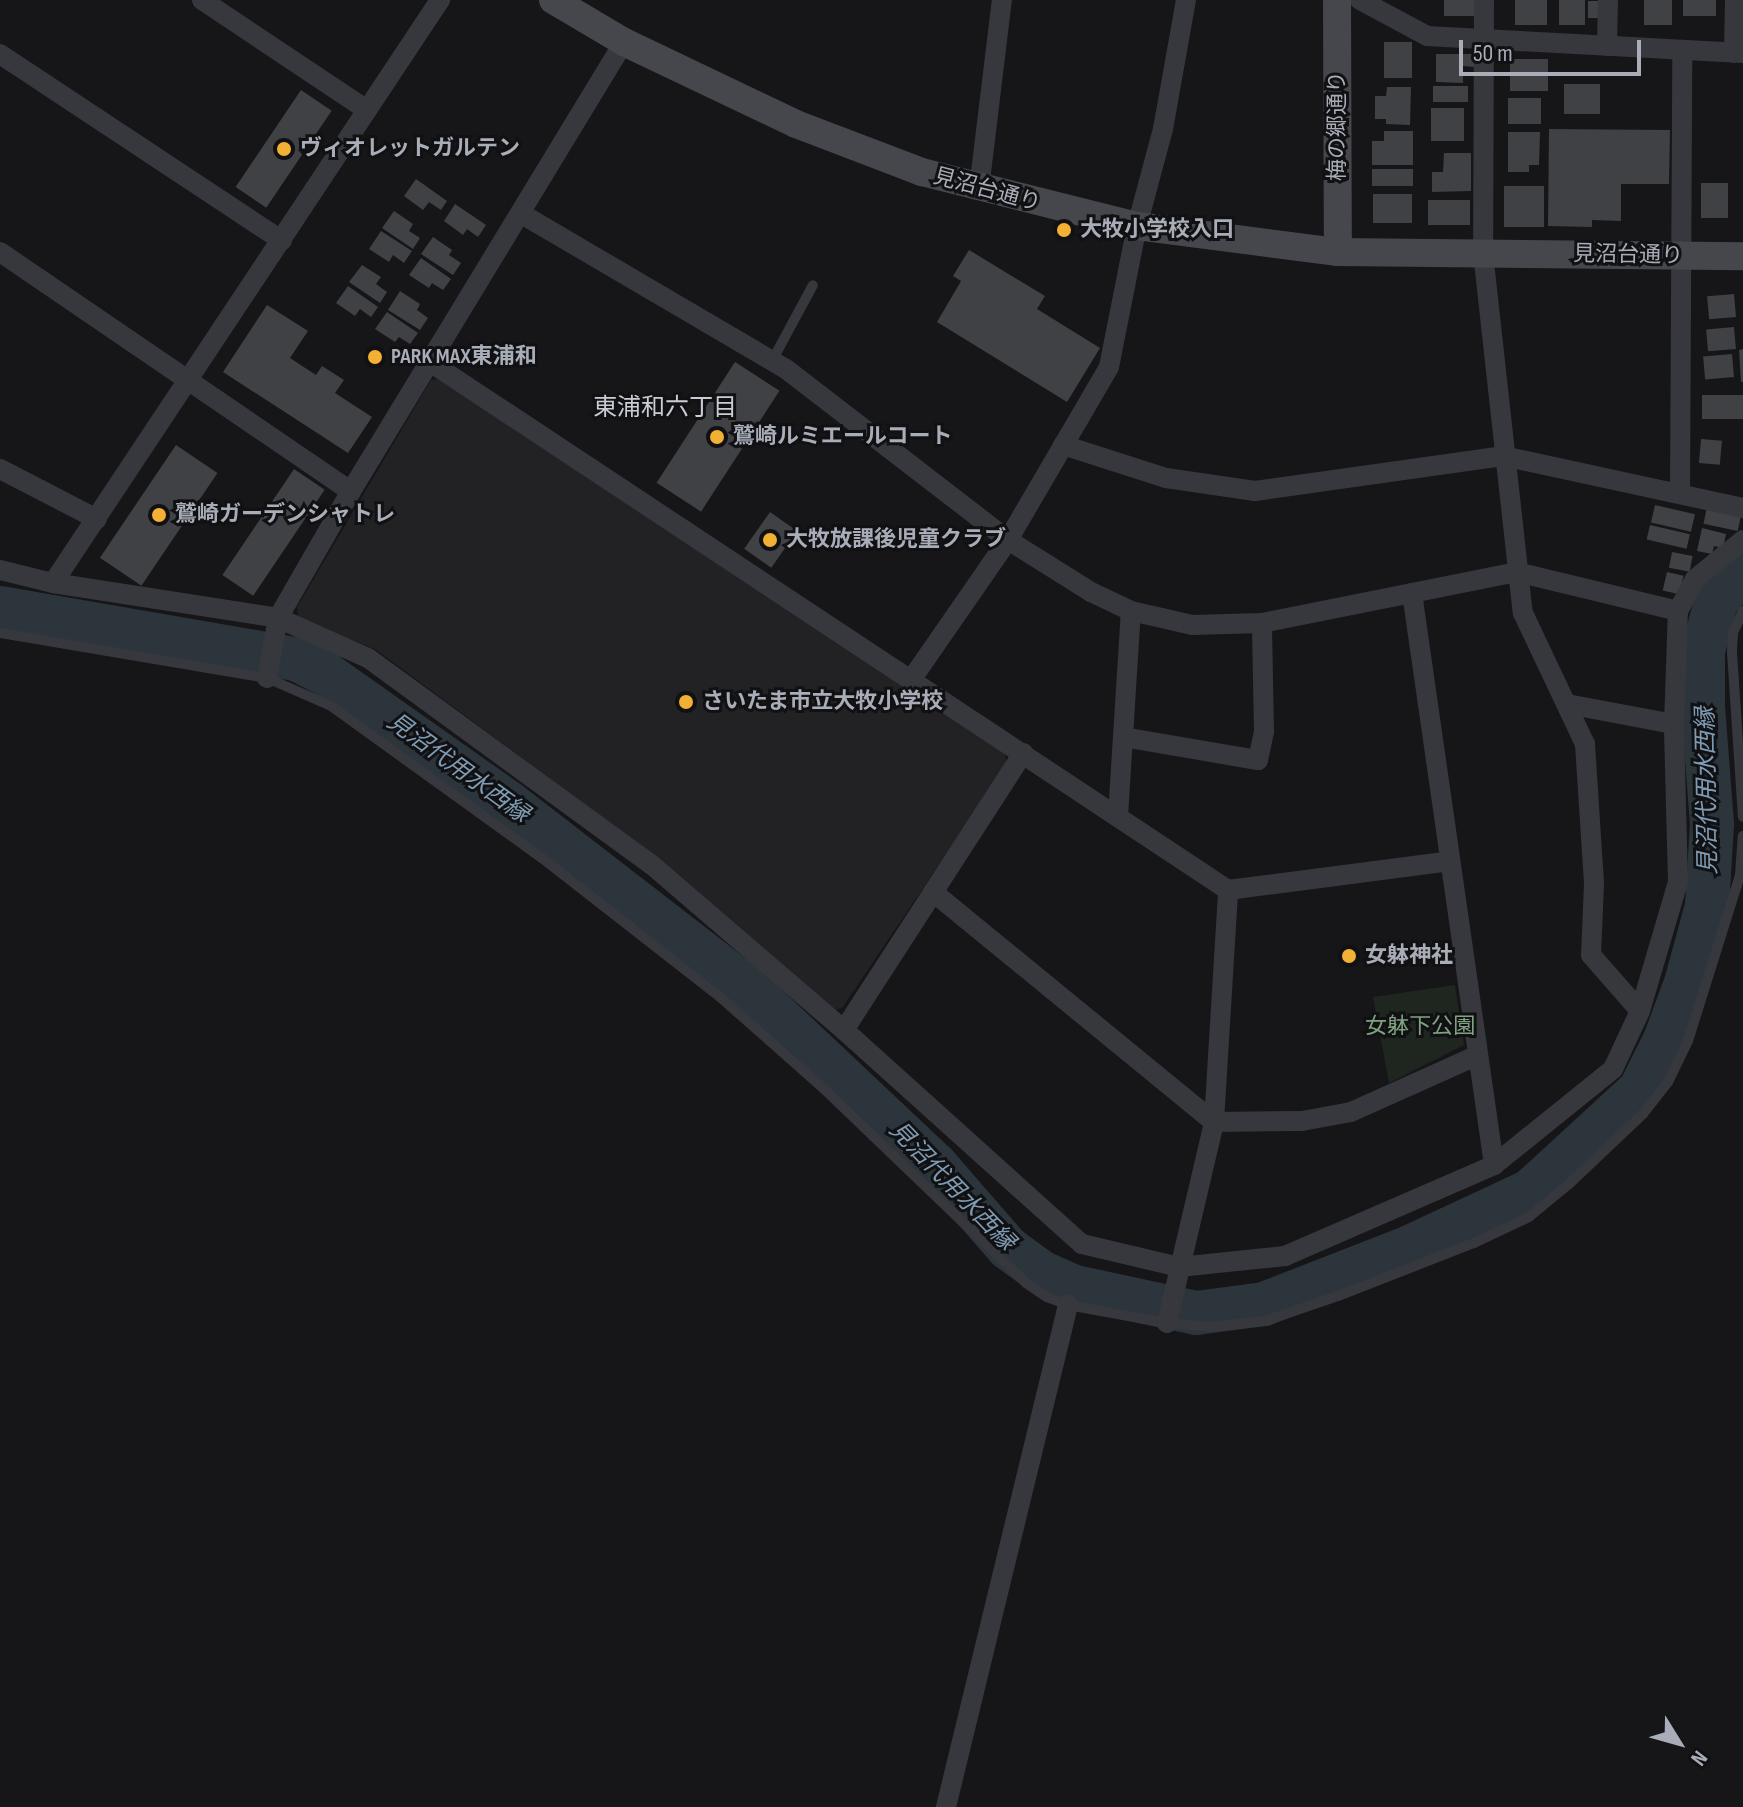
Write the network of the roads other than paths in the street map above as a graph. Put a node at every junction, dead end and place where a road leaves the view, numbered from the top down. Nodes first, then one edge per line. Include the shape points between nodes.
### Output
1 (202, 0) edge
2 (440, 0) edge
3 (553, 0) edge
4 (1002, 0) edge
5 (1186, 0) edge
6 (1337, 0) edge
7 (1360, 0) edge
8 (1484, 0) edge
9 (1608, 0) edge
10 (1735, 0) edge
11 (1484, 39) junction
12 (624, 42) junction
13 (1607, 46) junction
14 (1682, 50) junction
15 (1739, 53) edge
16 (0, 54) edge
17 (367, 110) junction
18 (979, 189) junction
19 (520, 213) junction
20 (1137, 226) junction
21 (282, 241) junction
22 (0, 252) edge
23 (1338, 252) junction
24 (1483, 253) junction
25 (1681, 256) junction
26 (1743, 256) edge
27 (813, 285) dead end
28 (772, 361) junction
29 (430, 362) junction
30 (191, 380) junction
31 (1063, 445) junction
32 (1503, 456) junction
33 (0, 469) edge
34 (351, 491) junction
35 (1680, 494) junction
36 (1743, 508) edge
37 (97, 519) junction
38 (1008, 540) junction
39 (1743, 540) edge
40 (0, 570) edge
41 (1517, 572) junction
42 (53, 583) junction
43 (1412, 593) junction
44 (1131, 611) junction
45 (1678, 611) junction
46 (1743, 611) edge
47 (278, 618) junction
48 (1262, 623) junction
49 (0, 633) edge
50 (267, 678) junction
51 (911, 680) junction
52 (1567, 704) junction
53 (1674, 724) junction
54 (1123, 737) junction
55 (1023, 753) junction
56 (1118, 816) junction
57 (1743, 817) edge
58 (1743, 836) edge
59 (1450, 861) junction
60 (1228, 890) junction
61 (933, 892) junction
62 (1640, 1011) junction
63 (844, 1030) junction
64 (1478, 1055) junction
65 (1214, 1122) junction
66 (1494, 1165) junction
67 (1179, 1267) junction
68 (1068, 1305) junction
69 (1167, 1323) junction
70 (946, 1807) edge

1 - 17 street
2 - 17 street
3 - 12 street, 見沼台通り
4 - 18 street
5 - 20 street via 1163,129
6 - 23 street, 梅の郷通り
7 - 11 street via 1427,36
8 - 11 street
9 - 13 street
10 - 15 street
11 - 13 street
11 - 24 street
12 - 18 street, 見沼台通り via 796,124
12 - 19 street
13 - 14 street
14 - 15 street
14 - 25 street
16 - 21 street
17 - 21 street
18 - 20 street, 見沼台通り
19 - 28 street
19 - 29 street
20 - 23 street, 見沼台通り
20 - 31 street via 1109,367
21 - 30 street
22 - 30 street
23 - 24 street, 見沼台通り
24 - 25 street, 見沼台通り
24 - 32 street
25 - 26 street, 見沼台通り
25 - 35 street
27 - 28 lane
28 - 38 street
29 - 34 street
29 - 51 street
30 - 34 street
30 - 37 street
31 - 32 street via 1166,478 1255,491
31 - 38 street
32 - 35 street
32 - 41 street
33 - 37 street
34 - 47 street
35 - 36 street
37 - 42 street
38 - 44 street
38 - 51 street
39 - 45 street via 1695,579
40 - 42 street
41 - 43 street
41 - 45 street
41 - 52 street via 1523,613
42 - 47 street
43 - 48 street
43 - 59 street
44 - 48 street via 1192,625
44 - 54 street
45 - 53 street
46 - 57 lane via 1733,632 1732,652
47 - 50 street
47 - 63 street via 368,658 652,865
48 - 54 street via 1264,731 1258,760
49 - 50 lane
50 - 68 lane via 331,706 697,978 825,1090 1026,1283
51 - 55 street
52 - 53 street
52 - 62 street via 1585,744 1594,884 1591,955
53 - 62 street via 1678,882
54 - 56 street
55 - 56 street
55 - 61 street
56 - 60 street
58 - 69 lane via 1740,875 1688,1041 1668,1082 1643,1114 1569,1184 1515,1224 1338,1296 1265,1321 1212,1327
59 - 60 street
59 - 64 street
60 - 65 street
61 - 63 street
61 - 65 street
62 - 66 street via 1613,1069
63 - 67 street via 1082,1244
64 - 65 street via 1351,1112 1302,1121
64 - 66 street
65 - 67 street
66 - 67 street via 1285,1256
67 - 69 street
68 - 69 lane
68 - 70 street

